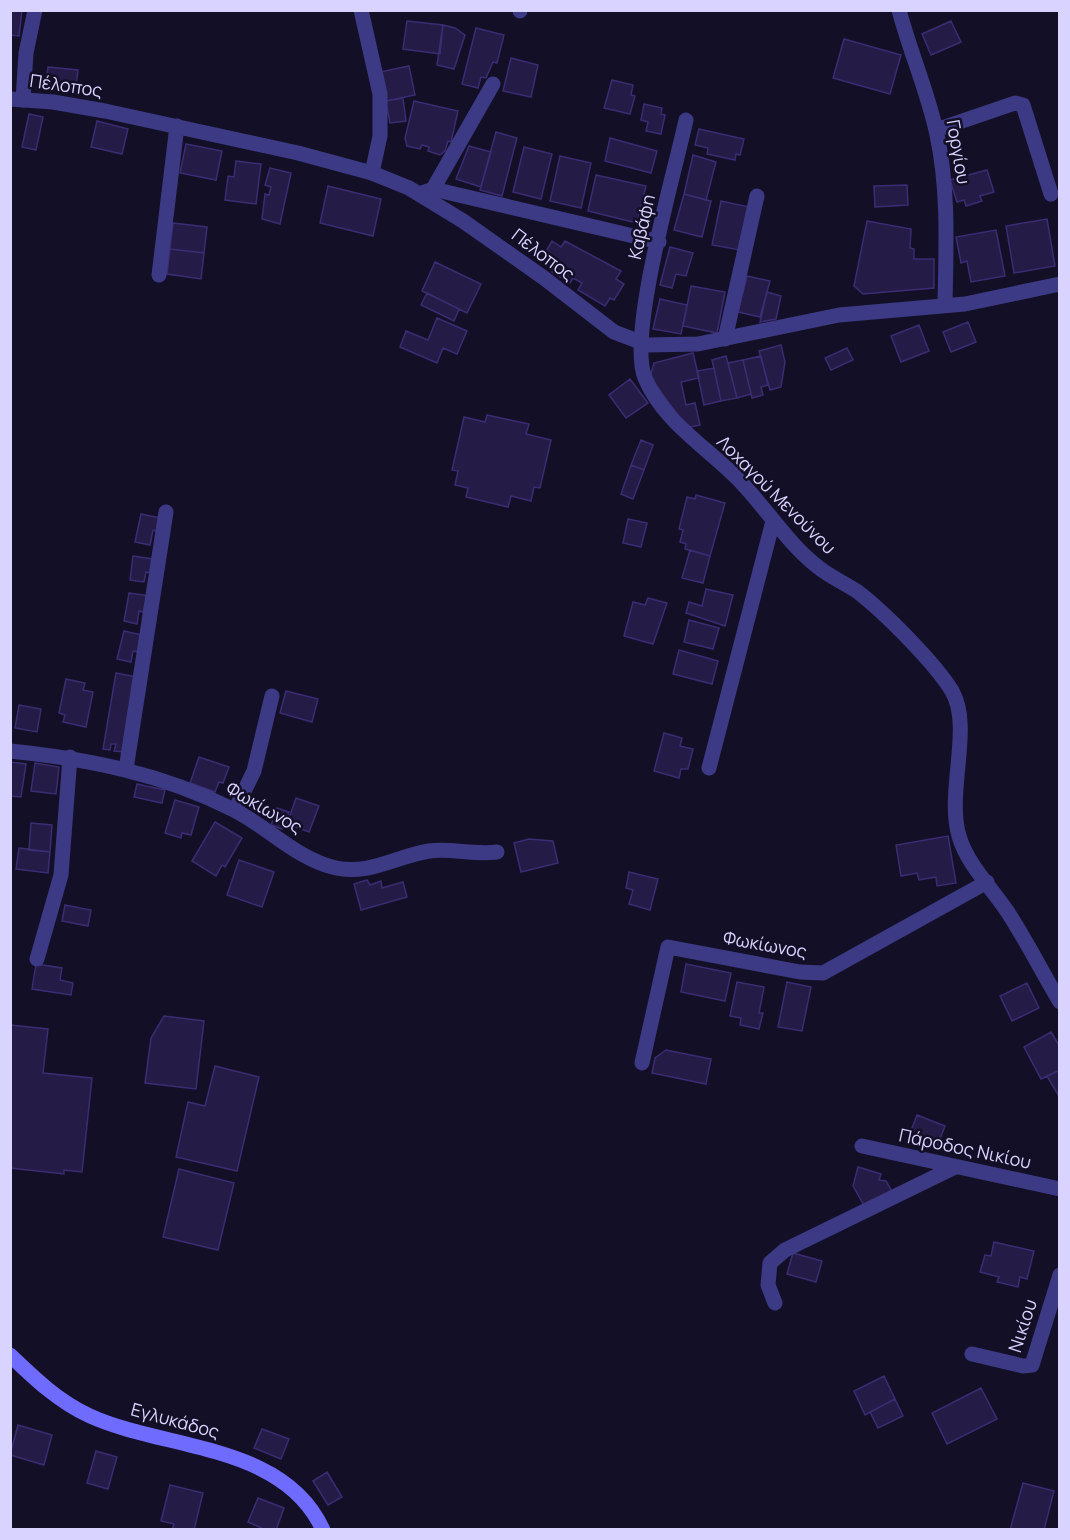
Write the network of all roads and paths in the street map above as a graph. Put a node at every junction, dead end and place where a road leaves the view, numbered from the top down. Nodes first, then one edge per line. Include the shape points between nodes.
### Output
1 (35, 10) edge
2 (361, 10) edge
3 (899, 10) edge
4 (493, 84) dead end
5 (16, 100) edge
6 (686, 120) dead end
7 (177, 126) junction
8 (936, 130) junction
9 (372, 173) junction
10 (426, 192) junction
11 (1051, 194) dead end
12 (757, 196) dead end
13 (659, 242) junction
14 (159, 274) dead end
15 (1059, 284) edge
16 (945, 305) junction
17 (725, 339) junction
18 (640, 344) junction
19 (166, 512) dead end
20 (773, 521) junction
21 (272, 696) dead end
22 (10, 751) edge
23 (70, 757) junction
24 (709, 768) dead end
25 (126, 769) junction
26 (235, 810) junction
27 (497, 852) dead end
28 (987, 882) junction
29 (37, 959) dead end
30 (1059, 1002) edge
31 (642, 1063) dead end
32 (862, 1146) dead end
33 (955, 1167) junction
34 (1059, 1189) edge
35 (1059, 1275) edge
36 (775, 1303) dead end
37 (972, 1354) dead end
38 (10, 1355) edge
39 (323, 1530) edge

1 - 5 street
2 - 9 street via 380,94 380,136
3 - 8 street, Γοργίου
4 - 10 street
5 - 7 street, Πέλοπος via 80,107
6 - 13 street, Καβάφη
7 - 9 street, Πέλοπος
7 - 14 street
8 - 11 street via 1015,103 1023,105
8 - 16 street, Γοργίου via 946,198
9 - 10 street, Πέλοπος
10 - 13 street
10 - 18 street, Πέλοπος via 603,326
12 - 17 street
13 - 18 street, Καβάφη
15 - 16 street, Πέλοπος
16 - 17 street, Πέλοπος via 839,315
17 - 18 street, Πέλοπος via 682,346
18 - 20 street, Λοχαγού Μενούνου via 642,370 654,394 679,425 750,491
19 - 25 street
20 - 24 street
20 - 28 street, Λοχαγού Μενούνου via 820,569 861,594 888,619 950,688 960,714 956,822 963,848
21 - 26 street via 254,771
22 - 23 street, Φωκίωνος
23 - 25 street, Φωκίωνος
23 - 29 street via 62,868
25 - 26 street, Φωκίωνος
26 - 27 street, Φωκίωνος via 312,859 337,868 376,867 432,851
28 - 30 street, Λοχαγού Μενούνου
28 - 31 street, Φωκίωνος via 823,973 668,947
32 - 33 street, Πάροδος Νικίου
33 - 34 street, Πάροδος Νικίου
33 - 36 street via 786,1250 770,1263 768,1285
35 - 37 street, Νικίου via 1032,1365
38 - 39 main road, Εγλυκάδος via 56,1397 93,1417 201,1448 265,1472 304,1499

